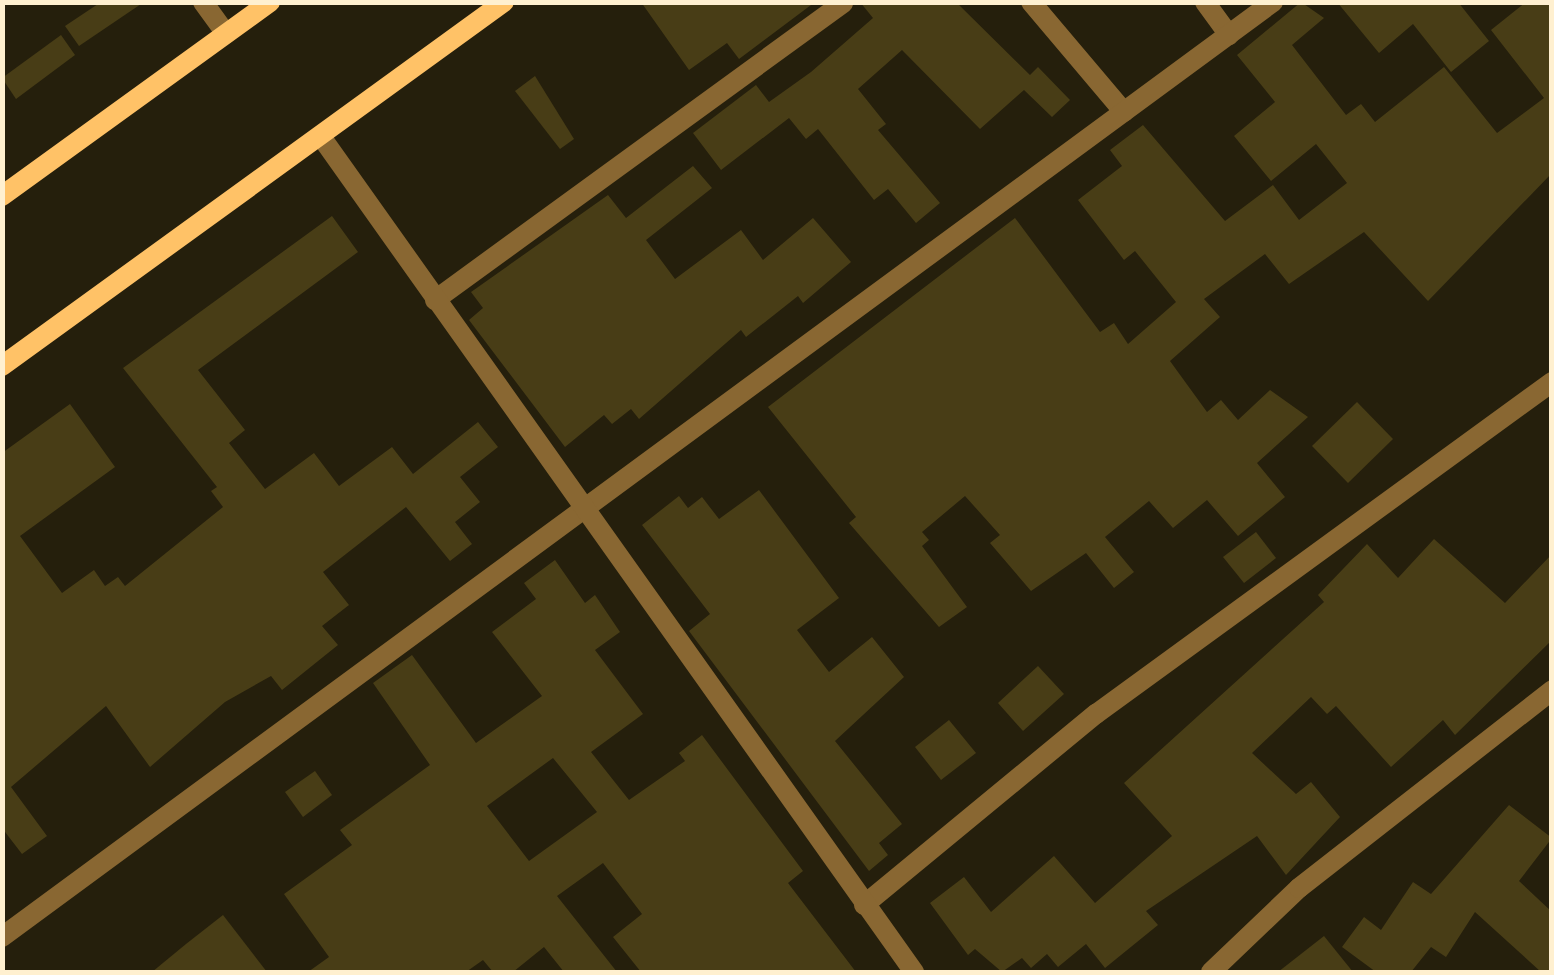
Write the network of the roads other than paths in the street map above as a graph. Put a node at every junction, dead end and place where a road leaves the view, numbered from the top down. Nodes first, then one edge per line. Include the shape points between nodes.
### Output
1 (203, 2) edge
2 (270, 2) edge
3 (504, 2) edge
4 (1031, 2) edge
5 (1204, 2) edge
6 (1272, 2) edge
7 (843, 3) edge
8 (226, 34) junction
9 (1229, 34) junction
10 (1124, 112) junction
11 (322, 138) junction
12 (2, 196) edge
13 (435, 300) junction
14 (2, 366) edge
15 (1552, 382) edge
16 (585, 516) junction
17 (1552, 690) edge
18 (864, 905) junction
19 (2, 937) edge
20 (914, 972) edge
21 (1211, 972) edge

1 - 8 street
2 - 8 main road
3 - 11 main road
4 - 10 street
5 - 9 street
6 - 9 street
7 - 13 street
8 - 12 main road
9 - 10 street
10 - 16 street
11 - 13 street
11 - 14 main road
13 - 16 street
15 - 18 street via 1096,714
16 - 18 street
16 - 19 street
17 - 21 street via 1300,888
18 - 20 street

